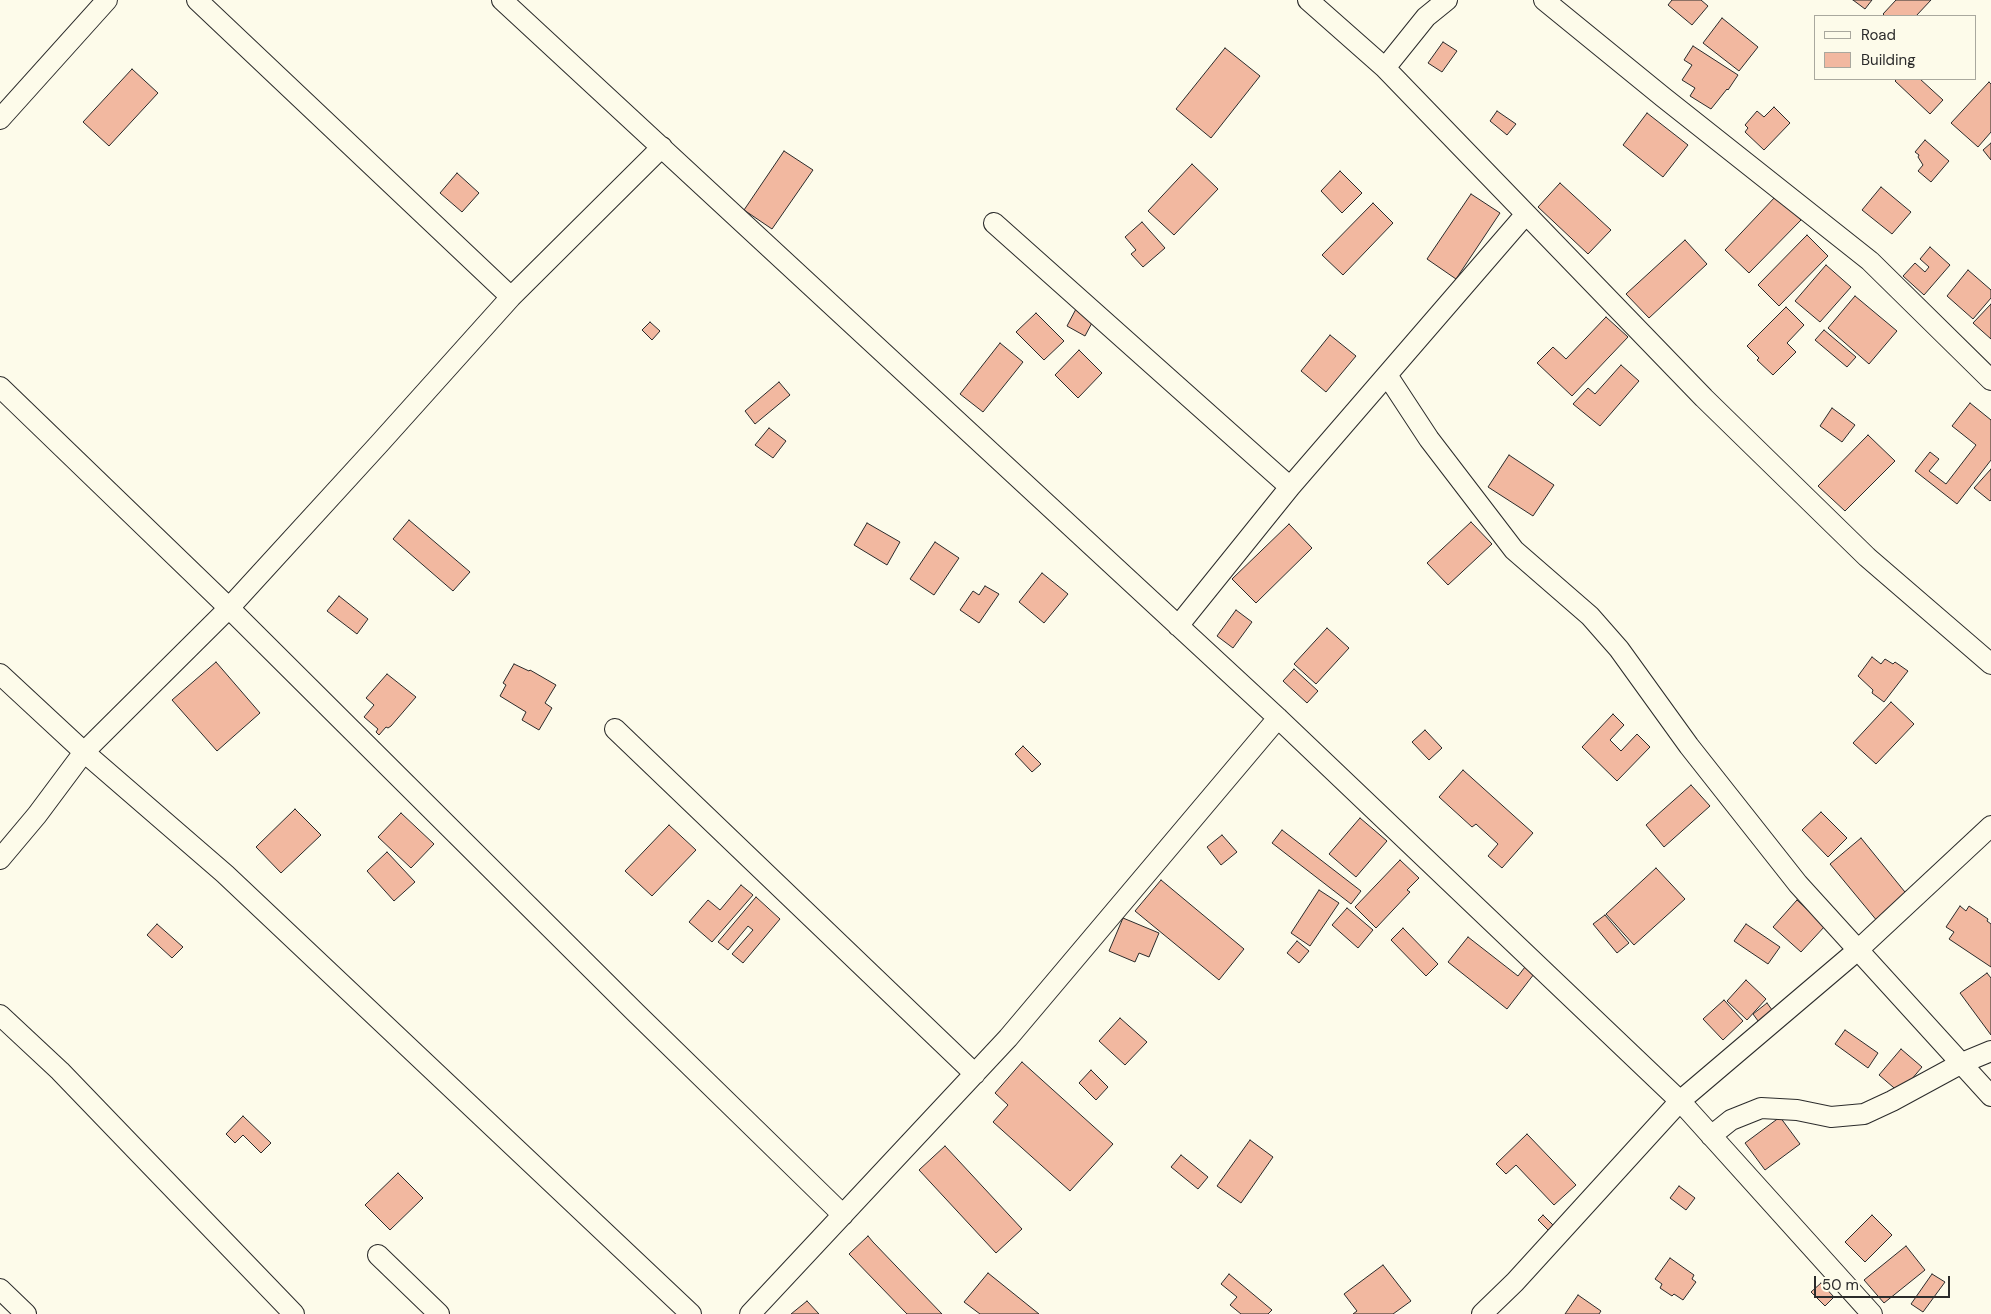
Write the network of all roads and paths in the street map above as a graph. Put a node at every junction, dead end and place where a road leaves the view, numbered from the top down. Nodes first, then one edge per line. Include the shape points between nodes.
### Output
1 (107, 0) edge
2 (197, 0) edge
3 (502, 0) edge
4 (1308, 0) edge
5 (1447, 0) edge
6 (1544, 0) edge
7 (1385, 68) junction
8 (0, 119) edge
9 (662, 147) junction
10 (1526, 214) junction
11 (994, 223) dead end
12 (511, 297) junction
13 (1387, 375) junction
14 (1991, 380) edge
15 (0, 388) edge
16 (1290, 487) junction
17 (229, 608) junction
18 (1178, 626) junction
19 (1991, 664) edge
20 (0, 674) edge
21 (1278, 718) junction
22 (615, 729) dead end
23 (84, 752) junction
24 (1991, 826) edge
25 (0, 859) edge
26 (1859, 949) junction
27 (0, 1015) edge
28 (1991, 1051) edge
29 (1962, 1063) junction
30 (975, 1074) junction
31 (1991, 1096) edge
32 (1680, 1101) junction
33 (1711, 1136) junction
34 (843, 1215) junction
35 (378, 1255) dead end
36 (0, 1289) edge
37 (26, 1314) edge
38 (294, 1314) edge
39 (439, 1314) edge
40 (691, 1314) edge
41 (750, 1314) edge
42 (1482, 1314) edge
43 (1872, 1314) edge

1 - 8 street
2 - 12 street
3 - 9 street
4 - 7 street
5 - 7 street via 1426,17
6 - 14 street via 1870,260
7 - 10 street
9 - 12 street
9 - 18 street
10 - 13 street
10 - 19 street via 1704,398 1846,536
11 - 16 street
12 - 17 street
13 - 16 street
13 - 26 street via 1429,439 1514,550 1590,616 1798,884
15 - 17 street
16 - 18 street
17 - 23 street
17 - 34 street
18 - 21 street
20 - 23 street
21 - 30 street
21 - 32 street
22 - 30 street
23 - 25 street
23 - 40 street via 225,874
24 - 26 street
26 - 29 street
26 - 32 street
27 - 38 street via 60,1071
28 - 29 street
29 - 31 street
29 - 33 street via 1864,1114 1831,1116 1761,1108 1731,1120
30 - 34 street
32 - 33 street
32 - 42 street
33 - 43 street
34 - 41 street
35 - 39 street
36 - 37 street

